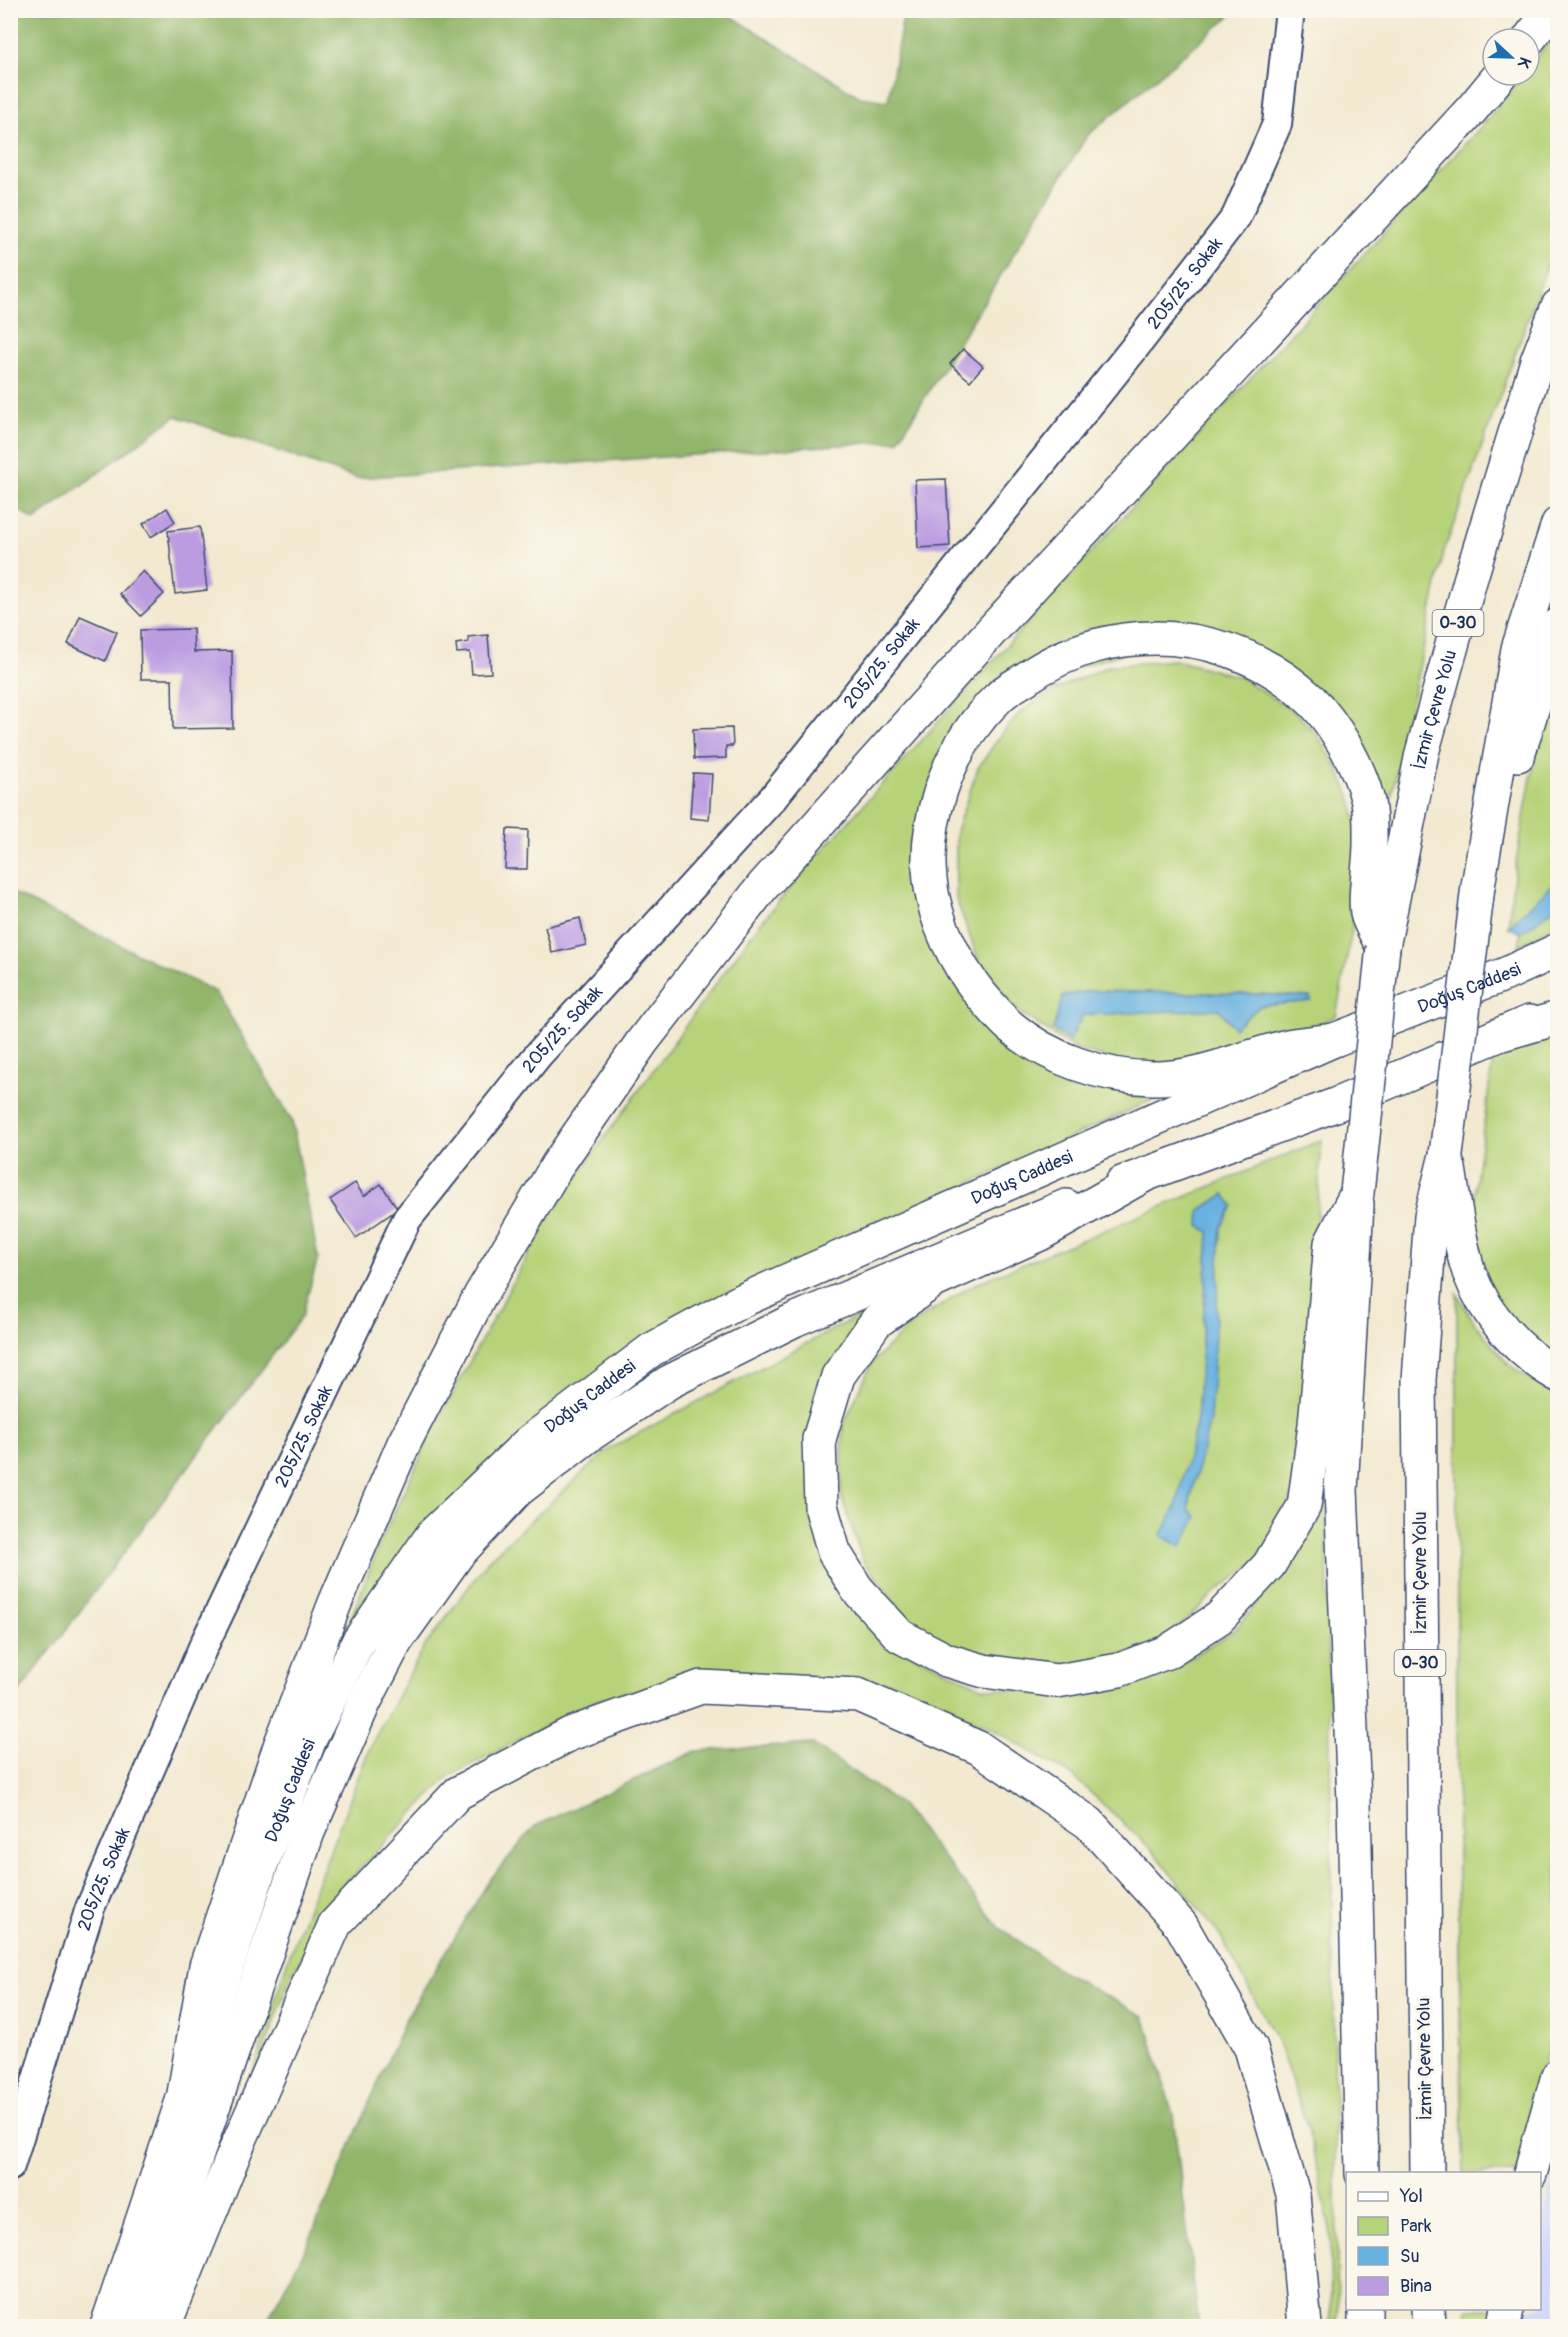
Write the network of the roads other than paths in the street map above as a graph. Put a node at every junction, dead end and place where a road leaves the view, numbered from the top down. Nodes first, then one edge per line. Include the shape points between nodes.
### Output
1 (1290, 10) edge
2 (1551, 10) edge
3 (1538, 27) edge
4 (1490, 87) edge
5 (1557, 306) edge
6 (1557, 524) edge
7 (1557, 626) edge
8 (1478, 886) junction
9 (1383, 947) junction
10 (1557, 950) edge
11 (1557, 1008) edge
12 (1557, 1018) edge
13 (1502, 1034) junction
14 (1334, 1040) junction
15 (1446, 1155) junction
16 (1149, 1173) junction
17 (1358, 1194) junction
18 (1557, 1375) edge
19 (1557, 2076) edge
20 (182, 2105) junction
21 (10, 2166) edge
22 (1362, 2172) edge
23 (1427, 2172) edge
24 (1531, 2172) edge
25 (1365, 2310) edge
26 (1428, 2310) edge
27 (1507, 2310) edge
28 (107, 2326) edge
29 (138, 2326) edge
30 (164, 2326) edge
31 (1305, 2326) edge
32 (1365, 2326) edge
33 (1429, 2326) edge
34 (1504, 2326) edge

1 - 21 street, 205/25. Sokak via 1277,124 1236,217 772,799 538,1054 407,1219 203,1647 90,1908
2 - 3 main road
4 - 20 main road via 763,886 642,1042 558,1164 480,1296 404,1443 335,1603 280,1746 206,1966
5 - 9 main road, İzmir Çevre Yolu / O-30 via 1478,554 1422,753
6 - 8 main road, O-30 via 1518,649
7 - 8 main road
8 - 15 main road, O-30, bridge
9 - 14 main road via 1366,914 1371,844 1367,799 1345,743 1313,703 1278,673 1258,663 1192,640 1155,637 1108,642 1041,667 998,697 960,744 938,796 929,852 933,899 953,954 976,989 1010,1027 1048,1053 1101,1071 1153,1078 1193,1073 1289,1046
9 - 17 main road, O-30, bridge
10 - 14 main road, Doğuş Caddesi via 1506,974
11 - 13 main road, Doğuş Caddesi
12 - 13 main road
13 - 16 main road, Doğuş Caddesi via 1335,1106
14 - 20 main road, Doğuş Caddesi via 741,1301 651,1350 529,1442 433,1534 358,1642 310,1739 261,1865
15 - 18 main road via 1474,1282 1511,1338 1541,1366
15 - 23 main road, İzmir Çevre Yolu / O-30 via 1431,1216 1419,1380
16 - 17 main road via 1040,1234 932,1282 876,1322 838,1376 819,1439 821,1506 834,1552 856,1589 900,1636 946,1660 984,1671 1057,1681 1119,1670 1167,1652 1219,1618 1269,1564 1304,1506 1331,1243
16 - 29 main road, Doğuş Caddesi via 794,1320 669,1382 588,1436 518,1490 458,1554 396,1641 364,1703 308,1832
17 - 22 main road, O-30 via 1341,1490 1354,1801
19 - 24 main road
20 - 28 main road, Doğuş Caddesi
25 - 32 main road
26 - 33 main road
27 - 34 main road
30 - 31 main road via 236,2149 335,1924 458,1793 570,1734 701,1687 858,1695 979,1748 1089,1823 1181,1925 1251,2048 1293,2194

